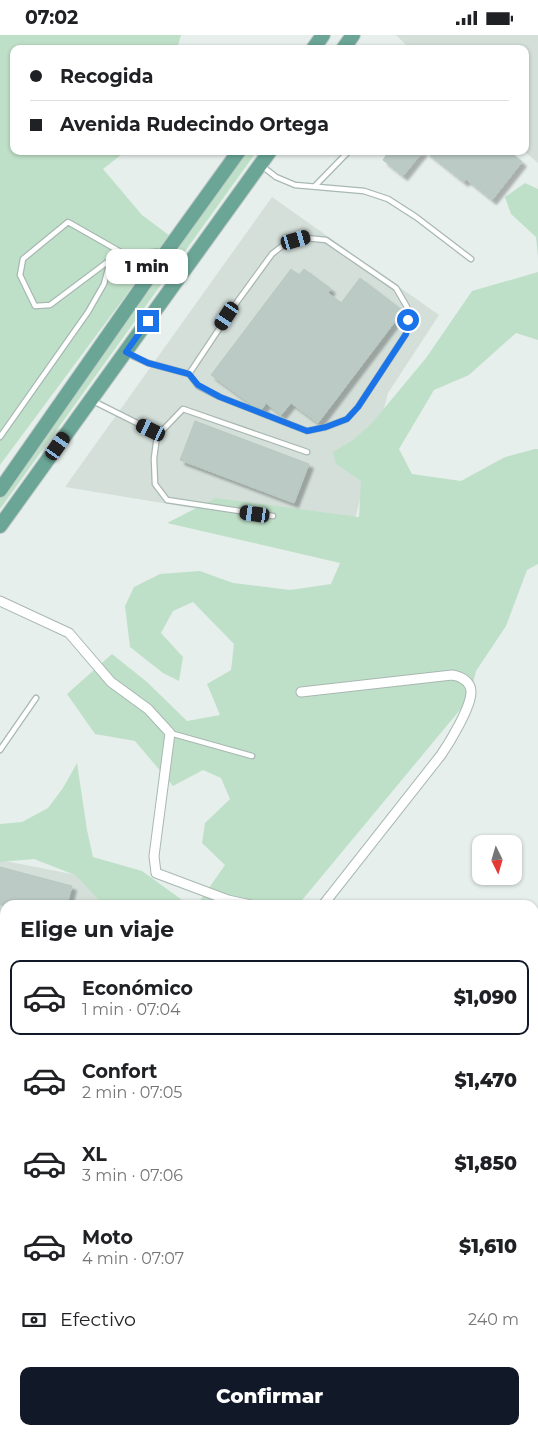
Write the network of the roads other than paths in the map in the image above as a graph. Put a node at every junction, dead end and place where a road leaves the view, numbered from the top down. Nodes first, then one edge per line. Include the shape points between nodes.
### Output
1 (236, 155) edge
2 (267, 155) edge
3 (345, 155) edge
4 (260, 165) junction
5 (315, 187) junction
6 (167, 251) junction
7 (126, 255) junction
8 (471, 259) dead end
9 (110, 260) junction
10 (126, 352) junction
11 (189, 374) junction
12 (91, 400) junction
13 (157, 435) junction
14 (0, 437) edge
15 (308, 452) dead end
16 (0, 490) edge
17 (273, 517) dead end
18 (0, 526) edge
19 (0, 601) edge
20 (300, 692) dead end
21 (36, 698) dead end
22 (170, 733) junction
23 (0, 750) edge
24 (252, 756) dead end
25 (228, 900) edge
26 (327, 900) edge

1 - 6 main road
2 - 4 main road
3 - 5 lane
4 - 5 lane via 295,185
4 - 10 main road
5 - 8 lane via 364,191 388,199
6 - 7 lane
6 - 16 main road
7 - 9 lane
7 - 9 lane via 68,222 24,259 20,275 35,306 50,305
9 - 14 lane via 104,284 88,311
10 - 11 lane via 148,363
10 - 12 main road
11 - 11 lane via 198,385 220,397 307,431 326,427 347,419 380,375 406,334 408,307 396,287 326,240 306,238 286,243 272,254
12 - 13 lane
12 - 18 main road
13 - 15 lane via 183,409
13 - 17 lane via 155,484 166,501
19 - 22 street via 69,633 111,682 148,709
20 - 26 street via 452,675 466,681 471,692 459,725 441,755
21 - 23 lane
22 - 24 lane
22 - 25 street via 154,856 156,873

